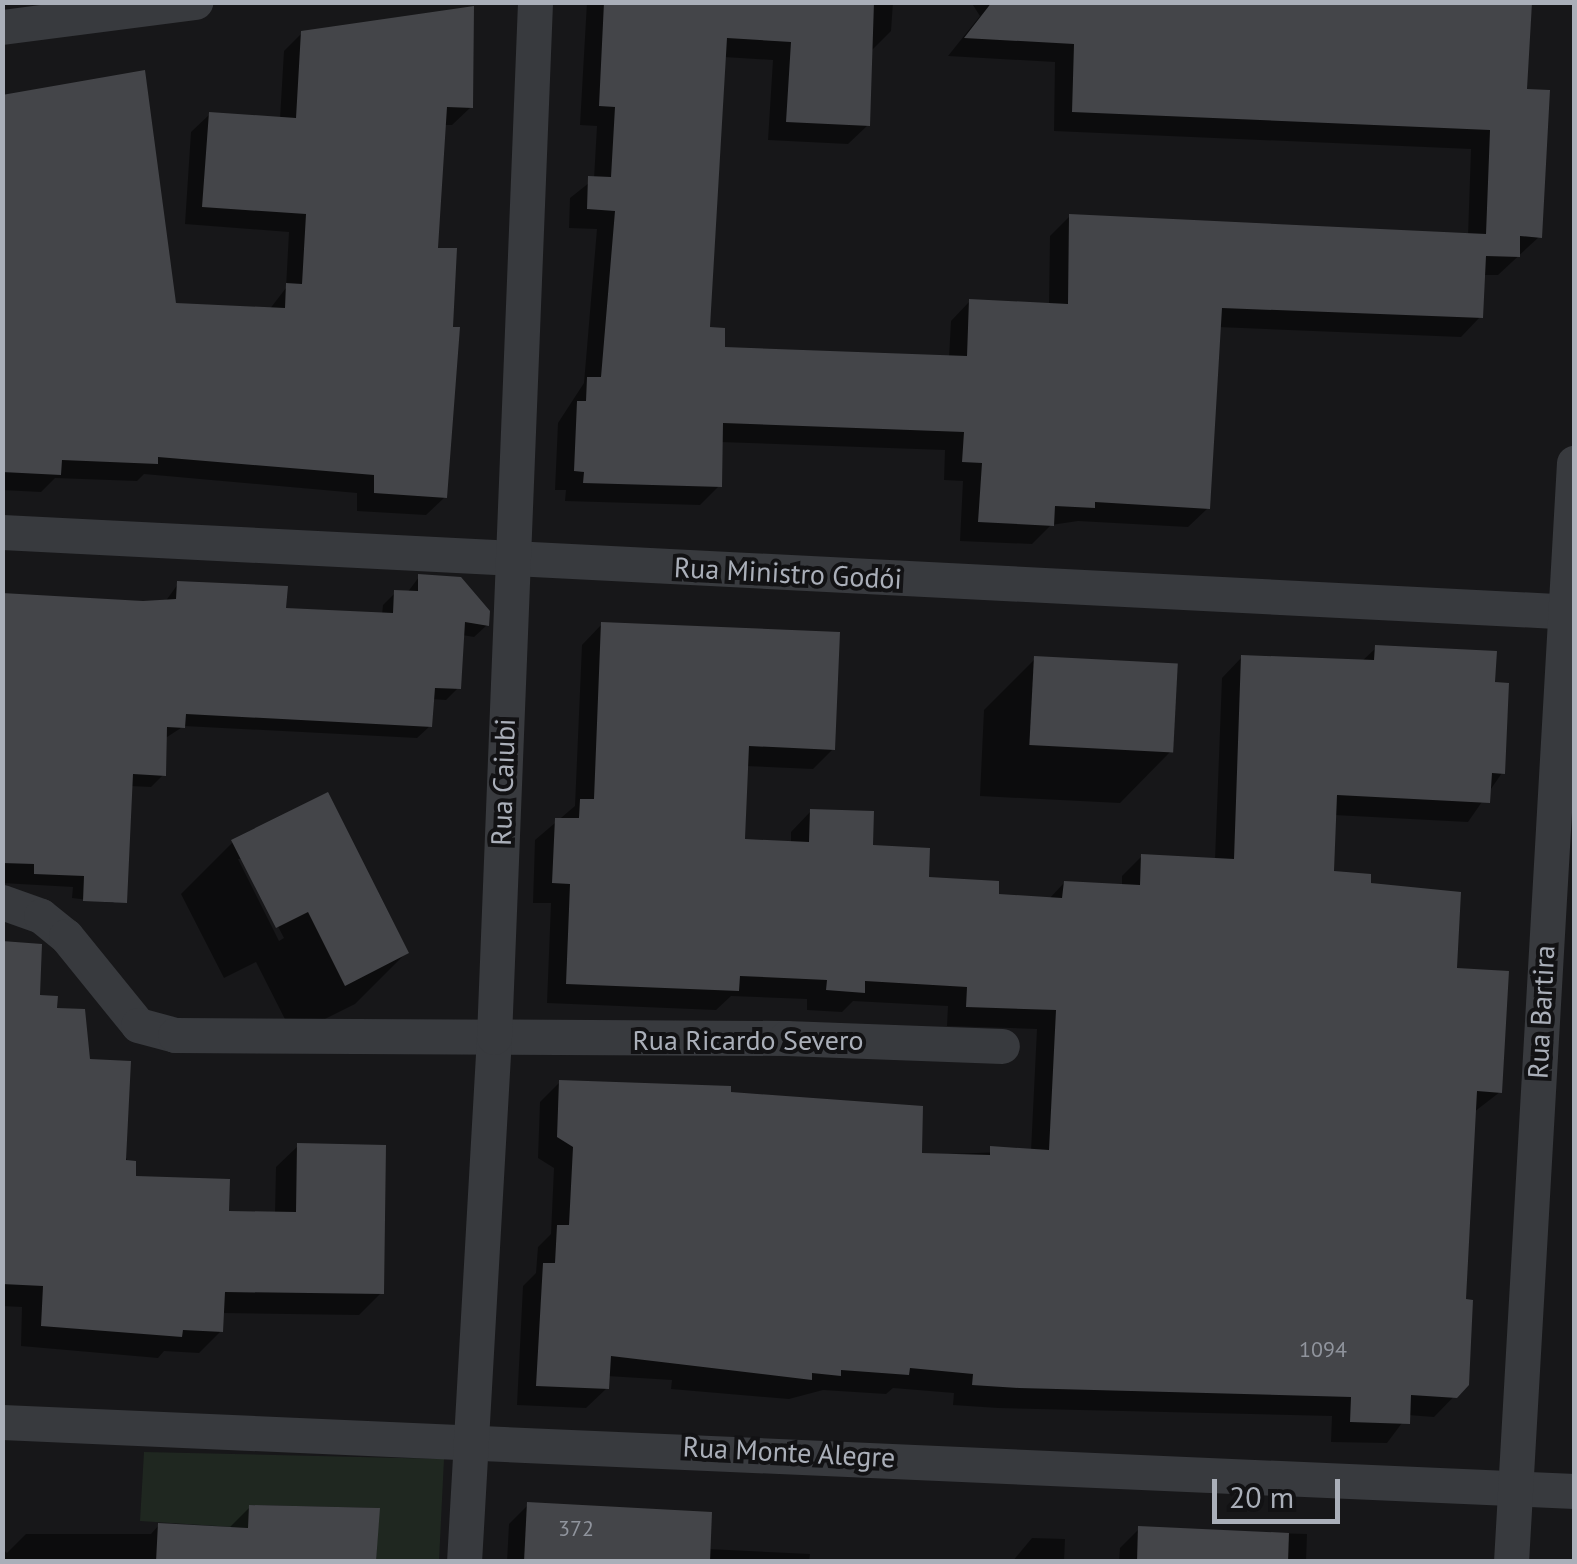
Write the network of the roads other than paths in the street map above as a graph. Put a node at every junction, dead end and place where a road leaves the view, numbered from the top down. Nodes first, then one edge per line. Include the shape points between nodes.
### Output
1 (195, 2) edge
2 (535, 2) edge
3 (2, 27) edge
4 (1574, 462) edge
5 (2, 532) edge
6 (511, 559) junction
7 (1569, 612) edge
8 (2, 902) edge
9 (494, 1037) junction
10 (1002, 1046) dead end
11 (2, 1422) edge
12 (470, 1438) junction
13 (1514, 1488) junction
14 (1574, 1491) edge
15 (464, 1562) edge
16 (1511, 1562) edge

1 - 3 street
2 - 6 street, Rua Caiubi
4 - 7 street, Rua Bartira
5 - 6 street, Rua Ministro Godói
6 - 7 street, Rua Ministro Godói
6 - 9 street, Rua Caiubi
7 - 13 street, Rua Bartira
8 - 9 street, Rua Ricardo Severo via 41,916 66,936 123,1012 154,1030
9 - 10 street, Rua Ricardo Severo
9 - 12 street, Rua Caiubi
11 - 12 street, Rua Monte Alegre
12 - 13 street, Rua Monte Alegre
12 - 15 street, Rua Caiubi
13 - 14 street, Rua Monte Alegre
13 - 16 street, Rua Bartira

